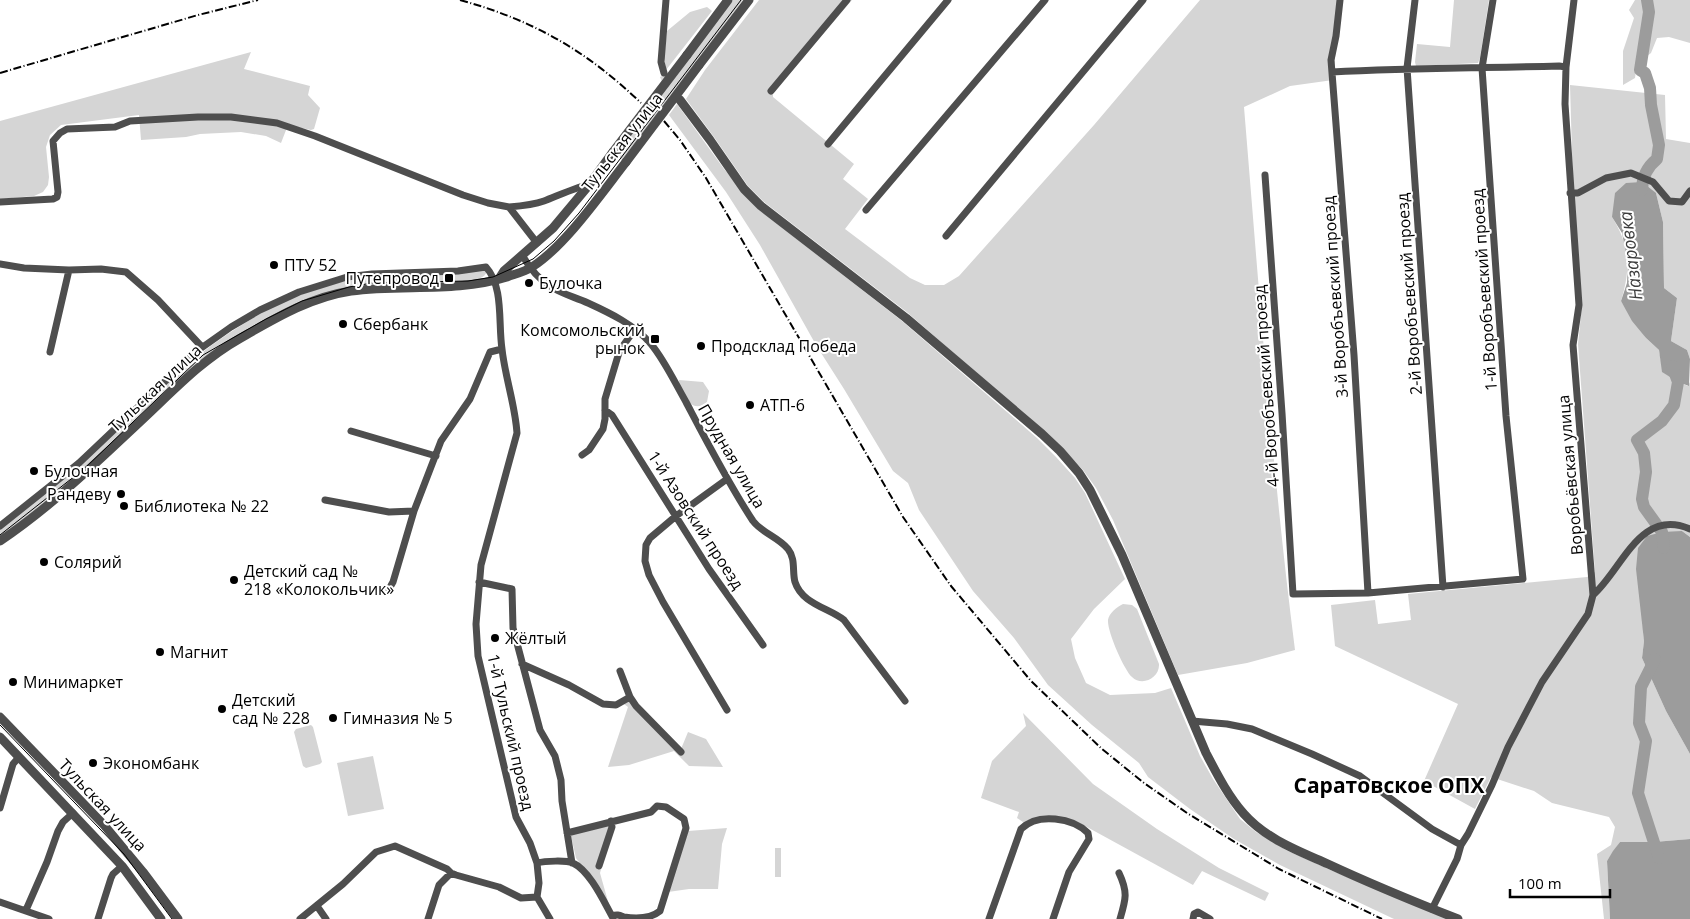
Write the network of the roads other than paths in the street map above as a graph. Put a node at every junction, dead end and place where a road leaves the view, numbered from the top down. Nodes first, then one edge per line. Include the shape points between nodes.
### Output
1 (666, 0) edge
2 (728, 0) edge
3 (749, 0) edge
4 (847, 0) edge
5 (948, 0) edge
6 (1045, 0) edge
7 (1143, 0) edge
8 (1340, 0) edge
9 (1415, 0) edge
10 (1493, 0) edge
11 (1574, 0) edge
12 (1566, 67) junction
13 (1407, 68) junction
14 (1482, 68) junction
15 (1332, 72) junction
16 (664, 73) tunnel mouth
17 (771, 91) dead end
18 (680, 100) tunnel mouth
19 (828, 144) dead end
20 (1266, 175) dead end
21 (589, 185) junction
22 (1690, 191) edge
23 (1570, 193) junction
24 (0, 202) edge
25 (509, 207) junction
26 (866, 210) dead end
27 (946, 236) dead end
28 (537, 243) junction
29 (522, 255) junction
30 (0, 264) edge
31 (531, 268) junction
32 (68, 270) junction
33 (497, 280) junction
34 (635, 329) junction
35 (202, 347) junction
36 (502, 350) junction
37 (50, 352) dead end
38 (605, 410) junction
39 (351, 431) dead end
40 (582, 455) dead end
41 (436, 456) junction
42 (727, 479) junction
43 (325, 500) dead end
44 (414, 512) junction
45 (676, 516) junction
46 (0, 526) edge
47 (1690, 529) edge
48 (0, 541) edge
49 (479, 582) junction
50 (1443, 587) junction
51 (388, 589) dead end
52 (1368, 593) junction
53 (1593, 595) junction
54 (763, 645) dead end
55 (522, 664) junction
56 (620, 671) dead end
57 (630, 697) junction
58 (904, 701) dead end
59 (727, 710) dead end
60 (0, 717) edge
61 (1192, 721) junction
62 (0, 737) edge
63 (681, 752) dead end
64 (19, 757) junction
65 (0, 808) edge
66 (73, 813) junction
67 (611, 821) junction
68 (567, 833) junction
69 (1461, 844) junction
70 (537, 863) junction
71 (572, 863) junction
72 (122, 866) junction
73 (599, 866) dead end
74 (451, 873) junction
75 (1119, 873) dead end
76 (537, 897) junction
77 (0, 902) edge
78 (317, 906) junction
79 (1432, 908) junction
80 (26, 910) junction
81 (1194, 916) edge
82 (613, 917) edge
83 (49, 919) edge
84 (98, 919) edge
85 (161, 919) edge
86 (178, 919) edge
87 (300, 919) edge
88 (326, 919) edge
89 (428, 919) edge
90 (550, 919) edge
91 (989, 919) edge
92 (1053, 919) edge
93 (1120, 919) edge
94 (1210, 919) edge
95 (1458, 919) edge

1 - 16 street via 661,62
2 - 21 street, Тульская улица, bridge
3 - 31 street, Тульская улица, bridge via 626,162 564,238
4 - 17 street
5 - 19 street
6 - 26 street
7 - 27 street
8 - 15 street, 3-й Воробъевский проезд
9 - 13 street, 2-й Воробъевский проезд
10 - 14 street, 1-й Воробъевский проезд
11 - 12 street, Воробьёвская улица
12 - 14 street
12 - 23 street, Воробьёвская улица
13 - 14 street
13 - 15 street
13 - 50 street, 2-й Воробъевский проезд
14 - 50 street, 1-й Воробъевский проезд via 1506,416 1523,579
15 - 52 street, 3-й Воробъевский проезд
18 - 61 street via 744,189 761,206 906,318 1042,434 1079,473 1122,555
20 - 52 street, 4-й Воробъевский проезд via 1293,594
21 - 25 street via 542,202
21 - 28 street, Тульская улица
22 - 23 street via 1682,202 1669,201 1653,182 1631,173 1606,178 1578,193
23 - 53 street, Воробьёвская улица via 1578,305 1573,344
24 - 25 street via 57,197 53,141 67,129 115,126 130,121 231,117 277,123 463,195
25 - 28 street
28 - 29 street, Тульская улица
29 - 31 street, Прудная улица
29 - 33 street, Тульская улица
30 - 32 street
31 - 33 street, Тульская улица
31 - 34 street, Прудная улица via 549,286 589,303
32 - 35 street via 126,272 158,300
32 - 37 street
33 - 35 street via 486,267 347,277 299,292 260,310
33 - 36 street, 1-й Тульский проезд
33 - 48 street, Тульская улица via 466,286 351,291 302,305 268,322 206,360 79,480
34 - 38 street via 620,350 605,399
34 - 42 street, Прудная улица via 650,343 666,367
35 - 46 street via 79,462
36 - 41 street via 490,352 470,399 441,441
36 - 49 street, 1-й Тульский проезд via 517,433
38 - 40 street via 603,429
38 - 45 street, 1-й Азовский проезд via 612,415
39 - 41 street
41 - 44 street
42 - 45 street
42 - 58 street, Прудная улица via 761,530 790,550 794,582 804,595 819,608 844,620
43 - 44 street via 389,512
44 - 51 street
45 - 54 street, 1-й Азовский проезд
45 - 59 street via 650,538 645,560 649,575
47 - 53 street via 1676,524 1648,530
49 - 55 street via 512,588 513,628
49 - 70 street, 1-й Тульский проезд via 478,656 516,817
50 - 52 street
53 - 69 street, Воробьёвская улица via 1588,614 1542,682
55 - 57 street via 603,704 616,706
55 - 68 street via 540,730 555,756
56 - 57 street
57 - 63 street
60 - 86 street, Тульская улица via 104,825
61 - 69 street via 1252,729 1312,754 1360,776 1432,829
61 - 79 street via 1218,777 1244,815 1260,828 1288,846
62 - 64 street, Тульская улица
64 - 65 street via 13,764
64 - 66 street, Тульская улица
66 - 72 street, Тульская улица
66 - 80 street via 58,831
67 - 68 street
67 - 73 street via 612,827
67 - 82 street via 651,812 657,806 666,807 684,819 686,828 660,911 643,919 617,914
68 - 71 street
69 - 79 street, Воробьёвская улица via 1457,859
70 - 71 street
70 - 76 street, 1-й Тульский проезд
71 - 82 street via 595,887
72 - 84 street via 111,878
72 - 85 street, Тульская улица
74 - 76 street via 499,887 521,898
74 - 78 street via 395,846 376,852
74 - 89 street via 439,885
75 - 93 street via 1126,899
76 - 90 street
77 - 80 street
78 - 87 street
78 - 88 street
79 - 95 street
80 - 83 street
81 - 94 street via 1198,912
91 - 92 street via 1021,829 1038,820 1056,818 1082,826 1089,839 1074,861

